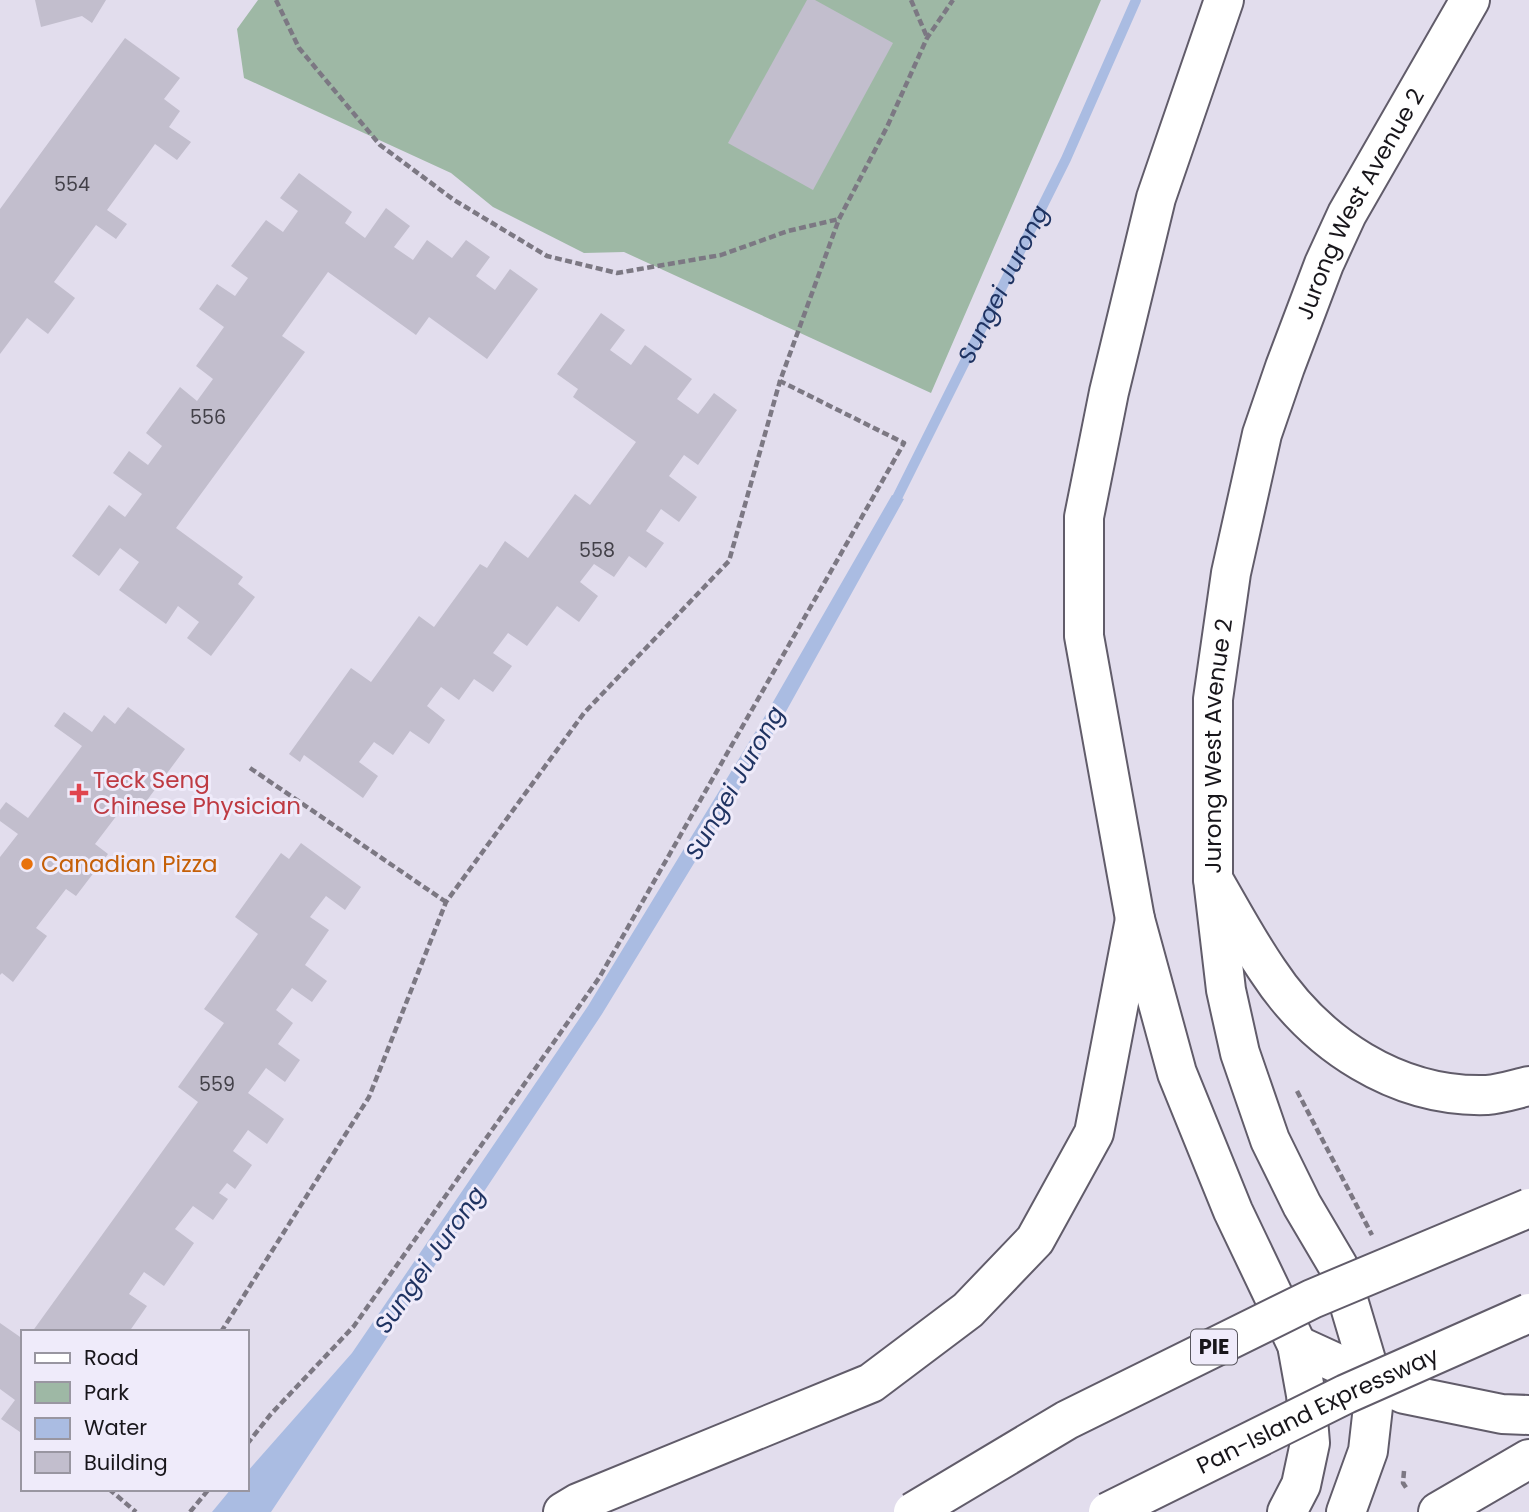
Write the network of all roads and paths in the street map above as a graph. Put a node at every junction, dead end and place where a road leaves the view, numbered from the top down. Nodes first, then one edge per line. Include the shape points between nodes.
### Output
1 (276, 0) edge
2 (911, 0) edge
3 (953, 0) edge
4 (1224, 0) edge
5 (1470, 0) edge
6 (927, 38) junction
7 (839, 219) junction
8 (780, 381) junction
9 (250, 768) dead end
10 (1213, 879) junction
11 (446, 902) junction
12 (1135, 919) junction
13 (1529, 1086) edge
14 (1529, 1208) edge
15 (1529, 1313) edge
16 (222, 1330) edge
17 (1297, 1345) junction
18 (1371, 1377) junction
19 (1529, 1415) edge
20 (248, 1443) edge
21 (1529, 1459) edge
22 (111, 1491) edge
23 (207, 1491) edge
24 (136, 1512) edge
25 (190, 1512) edge
26 (563, 1512) edge
27 (912, 1512) edge
28 (1108, 1512) edge
29 (1287, 1512) edge
30 (1346, 1512) edge
31 (1438, 1512) edge

1 - 7 path via 299,48 380,145 454,200 547,256 617,273 720,255
2 - 6 path
3 - 6 path
4 - 12 main road via 1156,198 1084,517 1084,636
5 - 10 main road, Jurong West Avenue 2 via 1347,214 1324,264 1262,435 1231,573 1213,699
6 - 7 path
7 - 8 path
8 - 11 path via 729,561 584,713
8 - 20 path via 904,443 599,978 354,1326
9 - 11 path
10 - 13 main road via 1268,973 1326,1038 1363,1063 1436,1091 1489,1095
10 - 18 main road, Jurong West Avenue 2 via 1226,990 1240,1053 1270,1140 1338,1266
11 - 16 path via 369,1097
12 - 17 main road via 1177,1073 1233,1210
12 - 26 main road via 1094,1133 1035,1240 968,1310 871,1382
14 - 27 main road, PIE, bridge via 1287,1311 1067,1420
15 - 28 main road, Pan-Island Expressway, bridge via 1346,1394
17 - 18 main road
17 - 29 main road via 1310,1443 1301,1485
18 - 19 main road via 1404,1394
18 - 30 main road, Jurong West Avenue 2 via 1374,1398 1368,1451
21 - 31 main road
22 - 24 path
23 - 25 path

